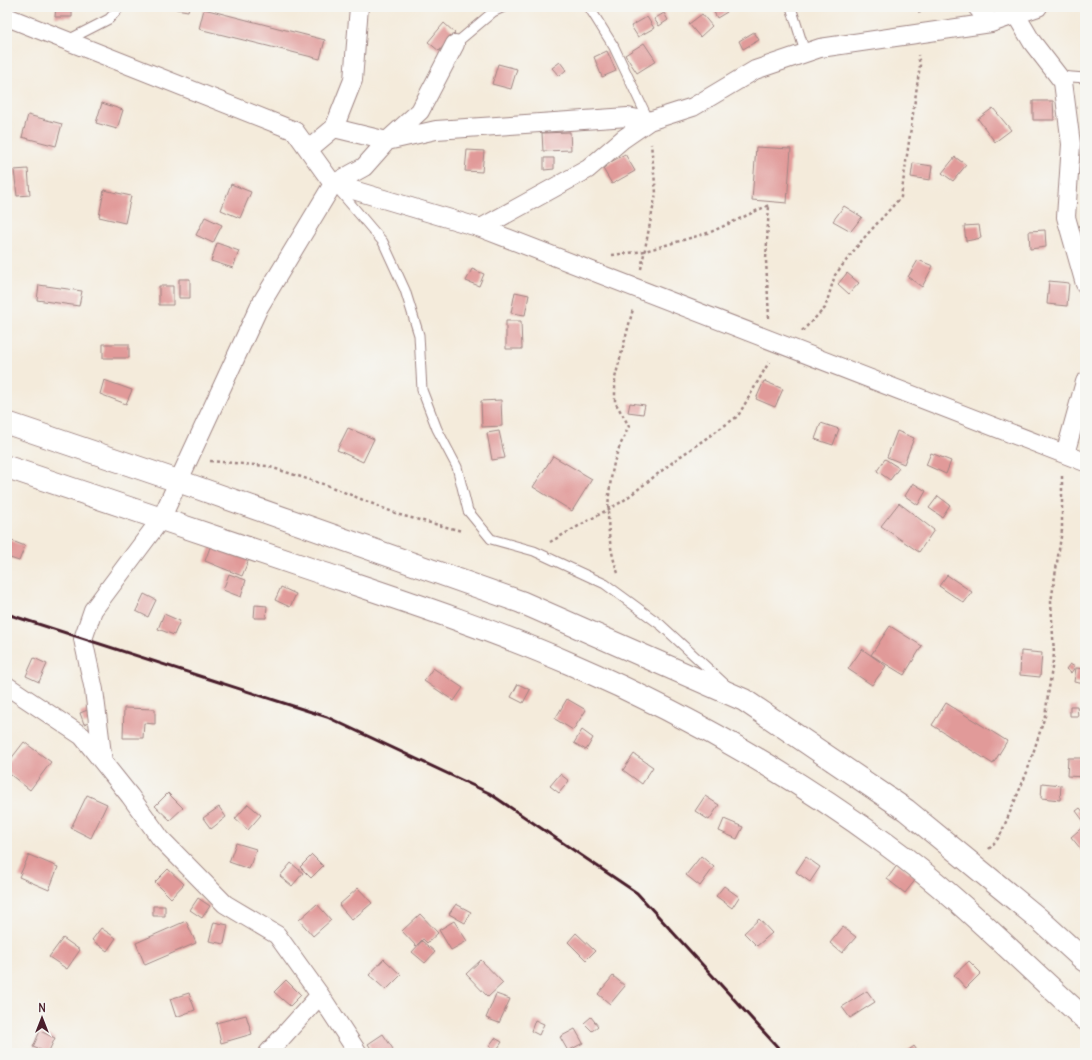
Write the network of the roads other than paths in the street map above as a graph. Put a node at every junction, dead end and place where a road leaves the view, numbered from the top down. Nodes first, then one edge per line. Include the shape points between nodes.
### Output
1 (120, 7) edge
2 (359, 7) edge
3 (504, 7) edge
4 (590, 7) edge
5 (791, 7) edge
6 (977, 7) edge
7 (1038, 7) edge
8 (1016, 15) junction
9 (7, 17) edge
10 (991, 23) junction
11 (66, 41) junction
12 (455, 44) joint
13 (805, 52) junction
14 (1058, 75) junction
15 (1085, 78) edge
16 (649, 121) junction
17 (334, 128) junction
18 (387, 141) junction
19 (309, 149) junction
20 (333, 184) junction
21 (481, 228) junction
22 (1085, 284) edge
23 (1085, 382) edge
24 (7, 423) edge
25 (1064, 454) junction
26 (1085, 462) edge
27 (7, 467) edge
28 (178, 481) junction
29 (161, 519) junction
30 (7, 686) edge
31 (744, 700) junction
32 (103, 762) junction
33 (1085, 961) edge
34 (320, 995) junction
35 (1085, 1019) edge
36 (268, 1053) edge
37 (358, 1053) edge

1 - 11 lane via 109,19
2 - 17 street via 353,80
3 - 12 lane via 493,12
4 - 16 lane via 614,47
5 - 13 lane
6 - 10 street
7 - 8 street
8 - 10 street
8 - 14 street via 1032,42
9 - 11 street
10 - 13 street
11 - 19 street via 295,132
12 - 18 street via 420,111
13 - 16 street via 755,70 693,107
14 - 15 lane
14 - 22 street via 1063,82 1071,144 1066,217
16 - 18 street via 628,117 436,130
16 - 21 street via 588,169
17 - 18 street
17 - 19 street
18 - 20 street via 364,167
19 - 20 street
20 - 21 street
20 - 28 street via 259,307
20 - 31 lane via 383,242 405,290 419,335 422,390 437,429 457,467 468,512 492,538 534,551 605,584 661,625
21 - 25 street
23 - 25 street
24 - 28 highway
25 - 26 street
27 - 29 highway
28 - 29 street
28 - 31 highway via 521,602
29 - 32 street via 93,610 83,639 94,690
29 - 35 highway via 466,622 572,664 658,705 745,752 888,845 970,912
30 - 32 street via 82,736
31 - 33 highway via 906,810 1039,918
32 - 34 street via 161,839 225,904 277,935
34 - 36 street
34 - 37 street

